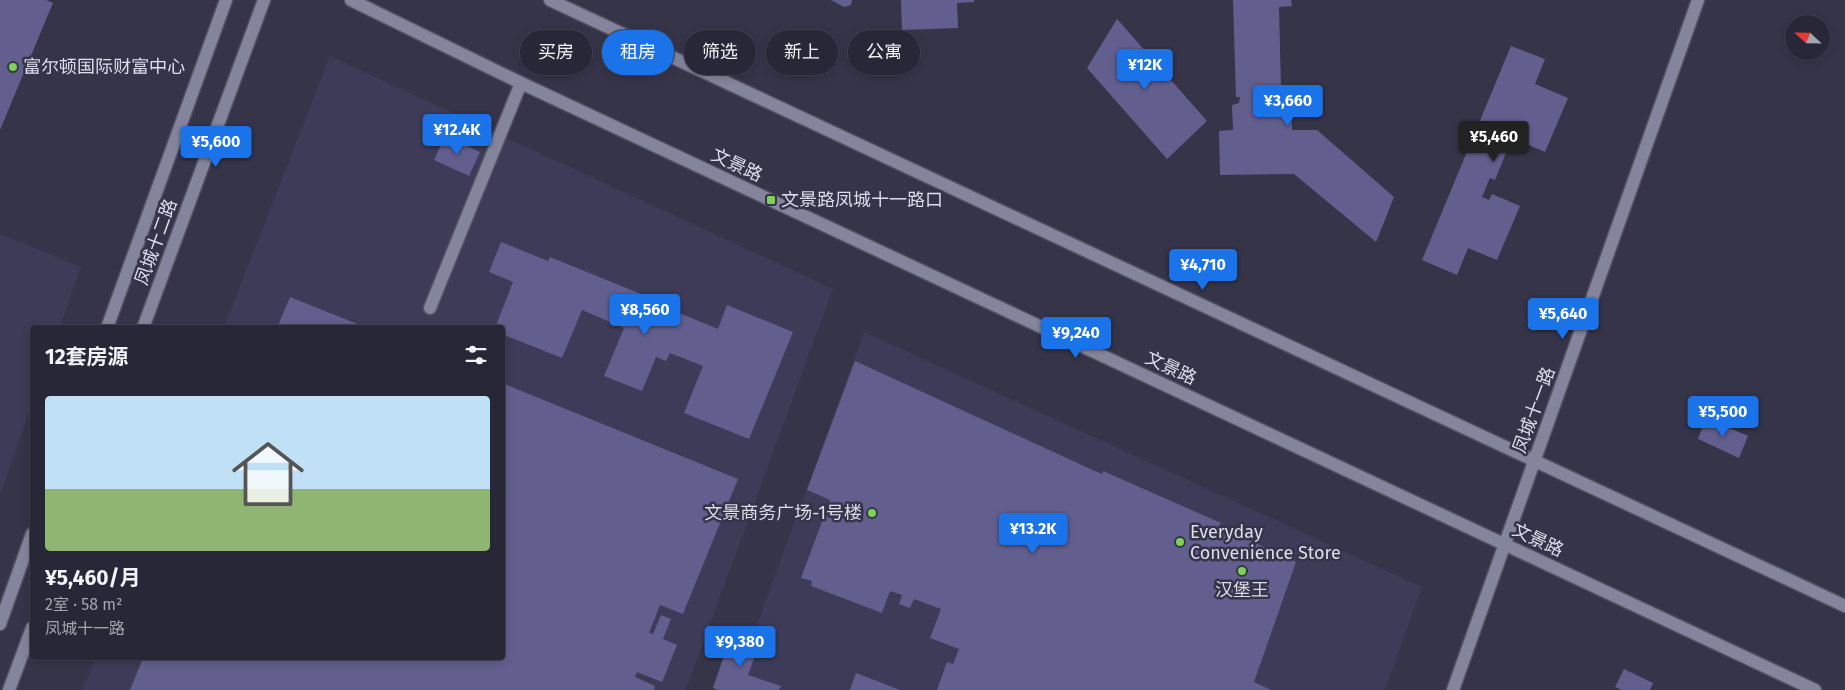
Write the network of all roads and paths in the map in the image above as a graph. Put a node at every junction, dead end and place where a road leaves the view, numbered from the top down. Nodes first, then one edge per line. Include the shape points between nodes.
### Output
1 (226, 0) edge
2 (264, 0) edge
3 (351, 0) edge
4 (550, 0) edge
5 (1698, 0) edge
6 (521, 83) junction
7 (430, 308) dead end
8 (108, 325) edge
9 (144, 325) edge
10 (1534, 462) junction
11 (30, 540) edge
12 (1504, 544) junction
13 (1845, 606) edge
14 (0, 624) edge
15 (30, 634) edge
16 (10, 690) edge
17 (1453, 690) edge
18 (1815, 690) edge

1 - 8 main road, 凤城十二路
2 - 9 main road, 凤城十二路
3 - 6 main road, 文景路
4 - 10 main road
5 - 10 main road, 凤城十一路
6 - 7 main road
6 - 12 main road, 文景路
10 - 12 main road, 凤城十一路
10 - 13 main road
11 - 14 main road
12 - 17 main road, 凤城十一路
12 - 18 main road, 文景路
15 - 16 main road

